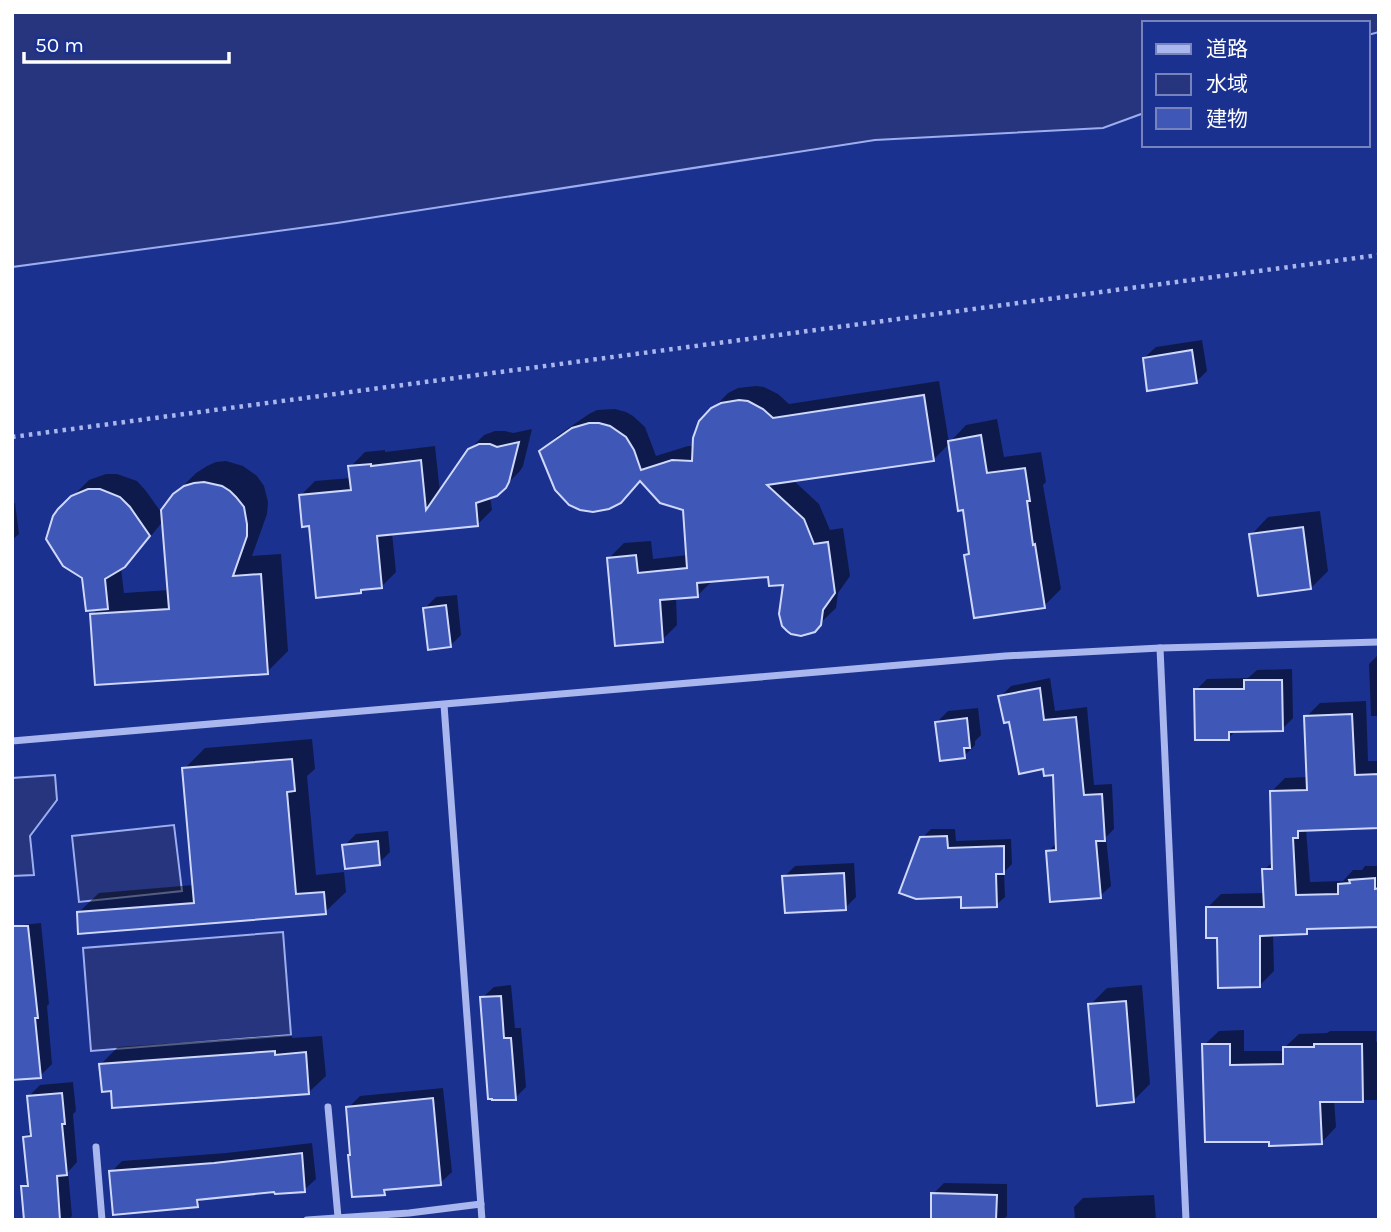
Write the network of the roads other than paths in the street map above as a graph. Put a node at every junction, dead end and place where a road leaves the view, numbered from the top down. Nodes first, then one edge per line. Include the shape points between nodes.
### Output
1 (1379, 642) edge
2 (1160, 648) junction
3 (444, 705) junction
4 (12, 741) edge
5 (328, 1107) dead end
6 (96, 1147) dead end
7 (481, 1204) junction
8 (409, 1216) edge
9 (338, 1217) junction
10 (102, 1220) edge
11 (307, 1220) edge
12 (482, 1220) edge
13 (1186, 1220) edge

1 - 2 street
2 - 3 street via 1004,656
2 - 13 street
3 - 4 street
3 - 7 street
5 - 9 street
6 - 10 street
7 - 8 street
7 - 12 street
8 - 9 street
9 - 11 street

